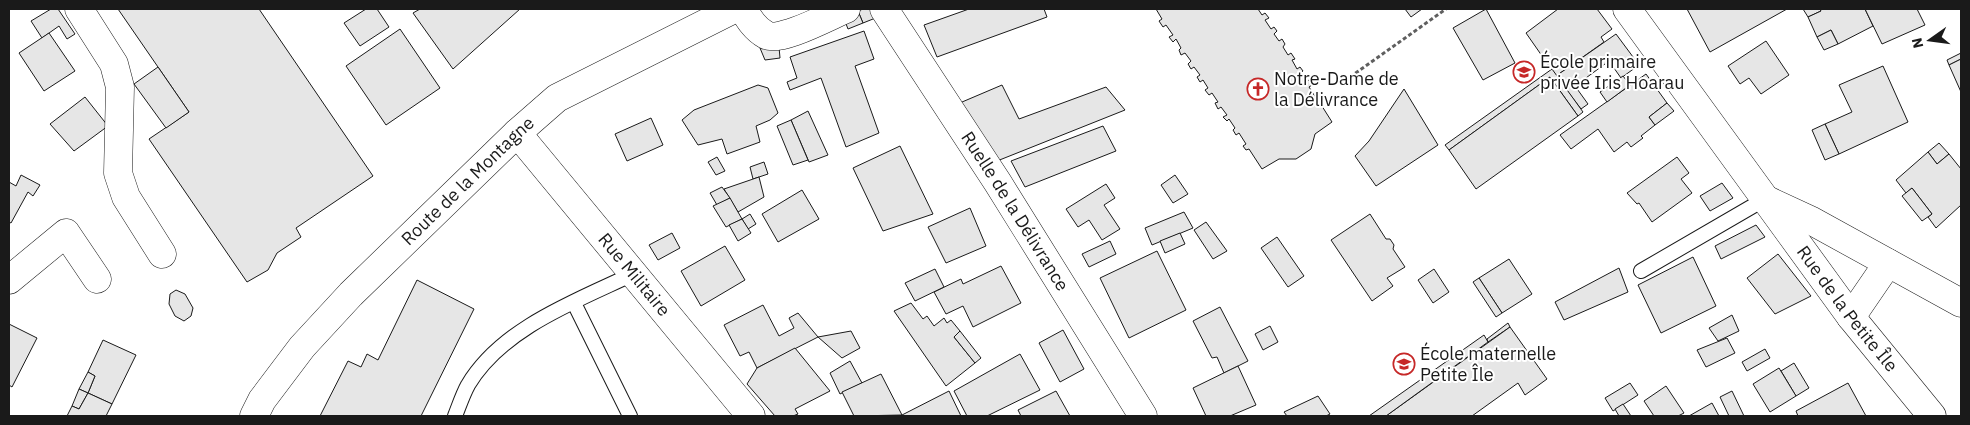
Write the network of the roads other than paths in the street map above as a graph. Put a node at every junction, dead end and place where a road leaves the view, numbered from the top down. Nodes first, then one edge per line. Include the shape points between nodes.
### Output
1 (79, 9) edge
2 (734, 9) edge
3 (743, 9) edge
4 (846, 9) edge
5 (884, 9) edge
6 (1627, 9) edge
7 (518, 133) junction
8 (1765, 199) junction
9 (162, 254) dead end
10 (1888, 263) junction
11 (1641, 271) dead end
12 (633, 274) junction
13 (97, 279) dead end
14 (9, 280) edge
15 (574, 303) junction
16 (1961, 303) edge
17 (1851, 317) junction
18 (254, 416) edge
19 (455, 416) edge
20 (630, 416) edge
21 (751, 416) edge
22 (1143, 416) edge
23 (1932, 416) edge

1 - 9 street via 114,64 120,87 118,173 126,197
2 - 7 street, Route de la Montagne via 557,98
3 - 4 street via 755,27 768,36 780,36
5 - 22 street, Ruelle de la Délivrance via 998,183
6 - 8 street, Rue de la Petite Île
7 - 12 street, Rue Militaire
7 - 18 street, Route de la Montagne via 351,294 302,347 262,400
8 - 10 street, Rue de la Petite Île
8 - 11 lane
8 - 17 street, Rue de la Petite Île
10 - 16 street, Rue de la Petite Île
10 - 17 street
12 - 15 lane
12 - 21 street, Rue Militaire
13 - 14 street via 66,232
15 - 19 lane via 520,330 495,350 468,384
15 - 20 lane
17 - 23 street, Rue de la Petite Île

